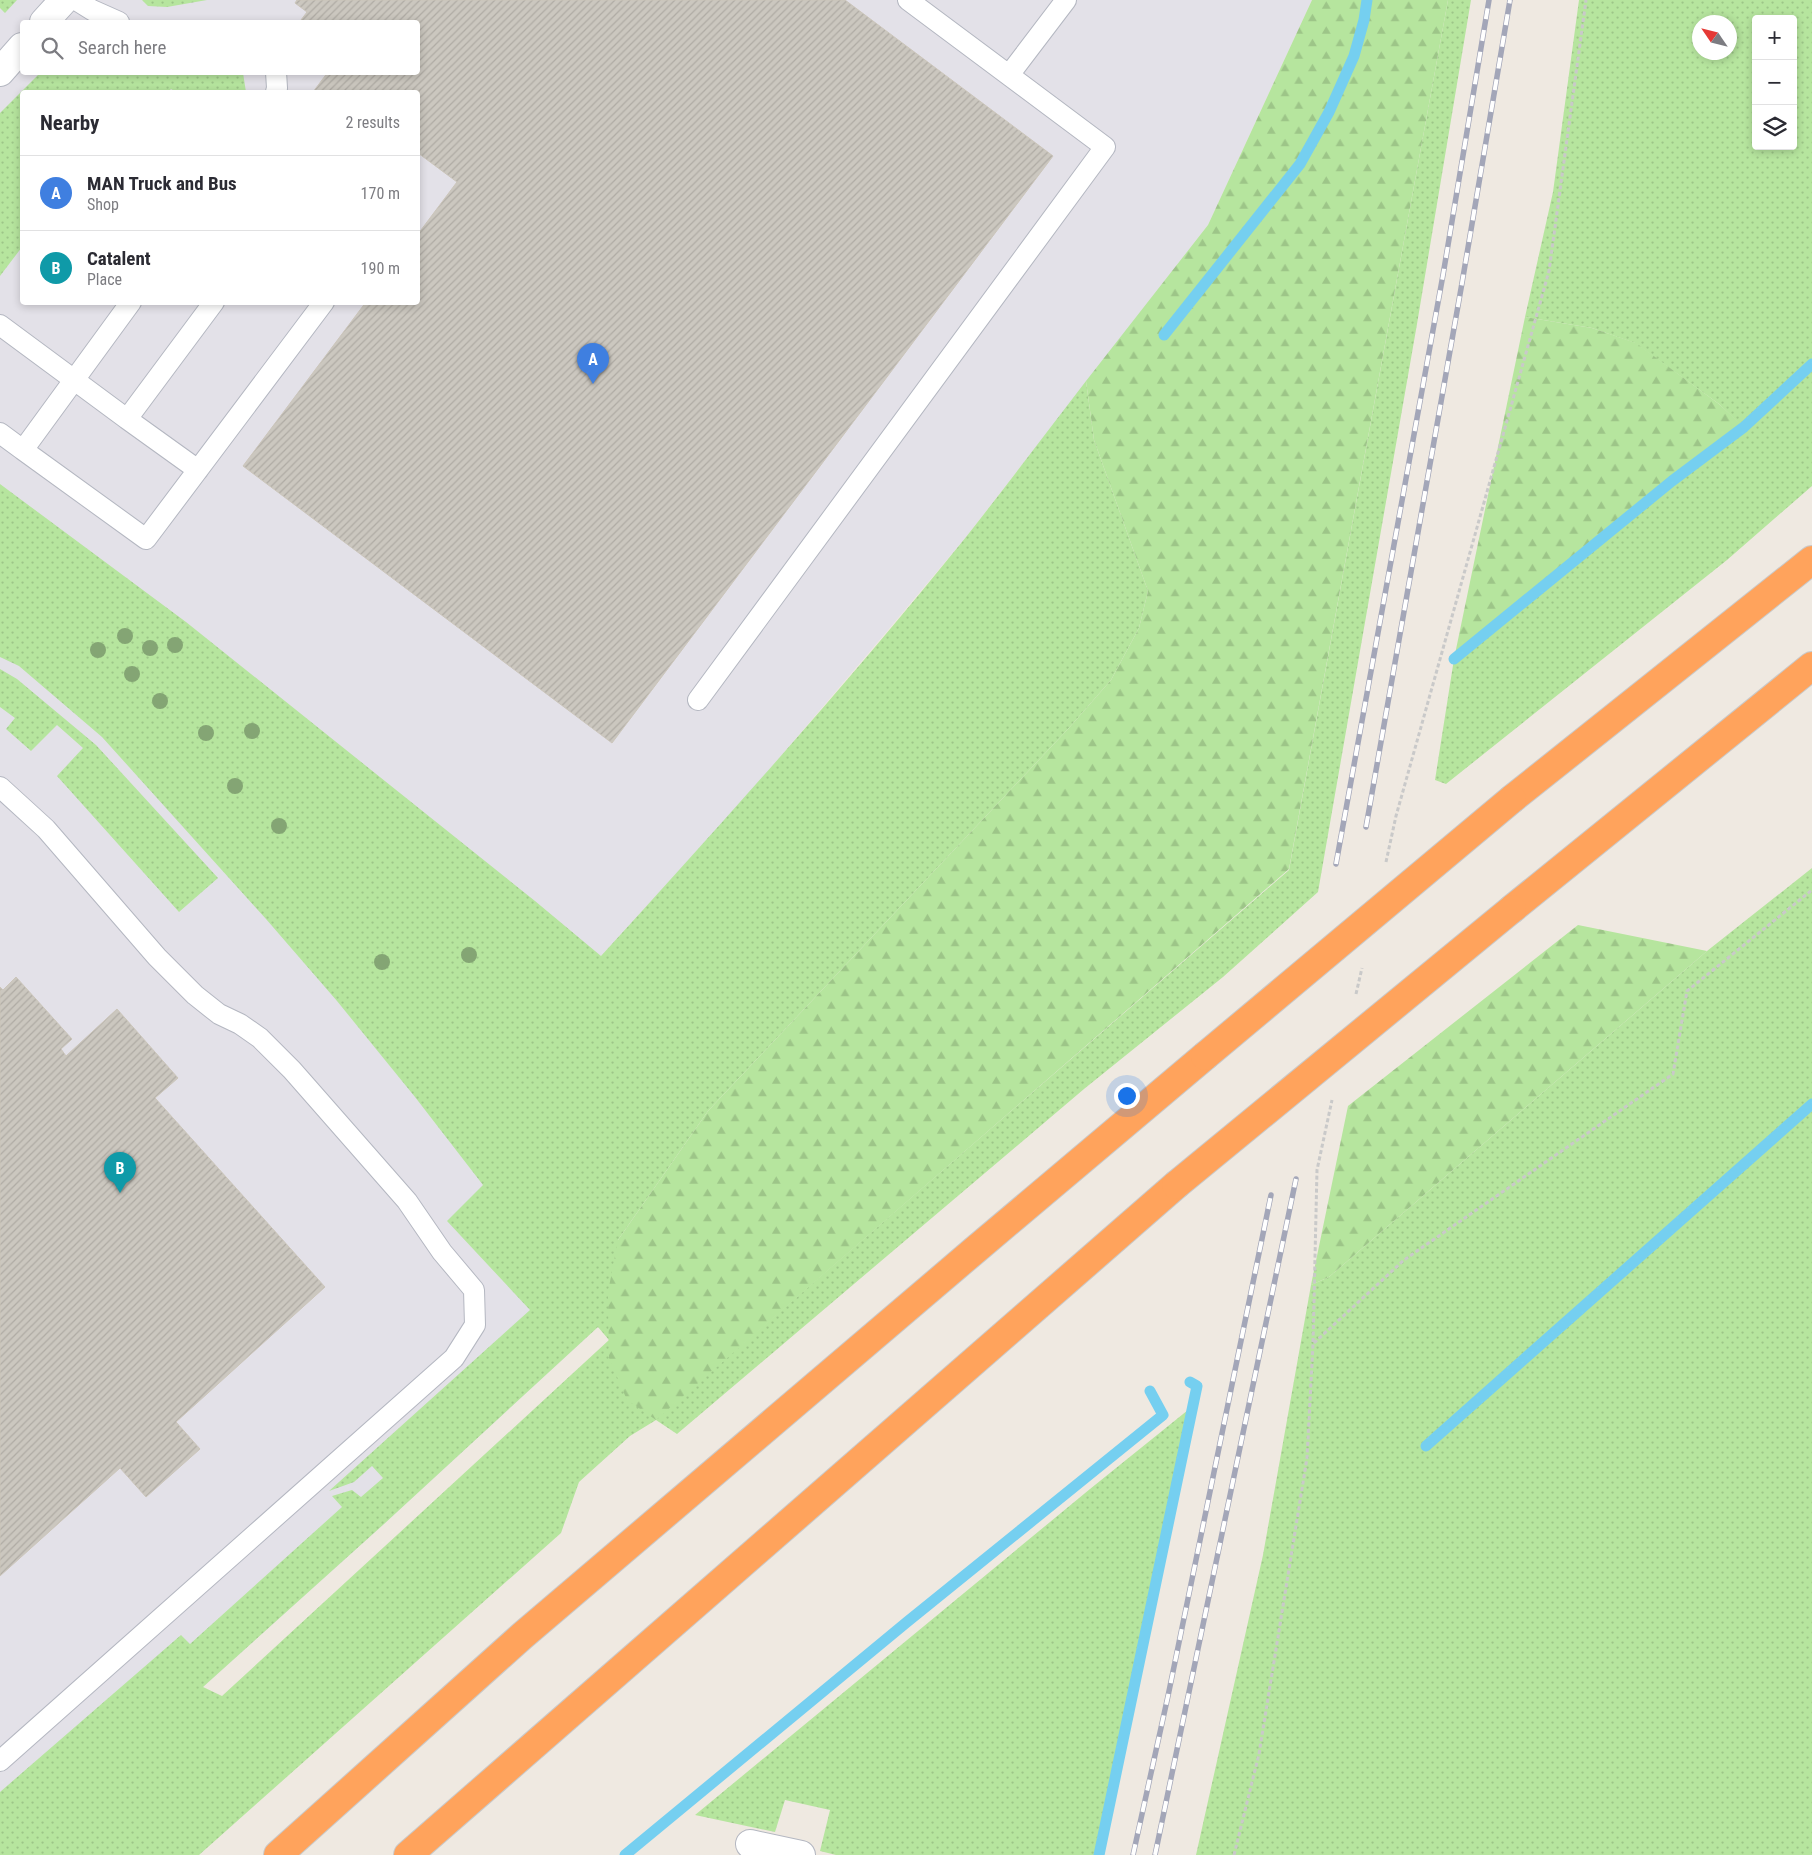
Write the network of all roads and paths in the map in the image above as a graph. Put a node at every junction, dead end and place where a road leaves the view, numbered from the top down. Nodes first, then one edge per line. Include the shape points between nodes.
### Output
1 (64, 0) edge
2 (76, 0) edge
3 (908, 0) edge
4 (1066, 0) edge
5 (46, 20) edge
6 (114, 20) edge
7 (20, 49) edge
8 (0, 72) edge
9 (276, 75) edge
10 (1009, 75) junction
11 (276, 90) edge
12 (129, 305) edge
13 (212, 305) edge
14 (322, 305) edge
15 (0, 326) edge
16 (75, 380) junction
17 (127, 419) junction
18 (0, 433) edge
19 (23, 450) junction
20 (198, 470) junction
21 (1812, 560) edge
22 (1812, 666) edge
23 (698, 700) dead end
24 (0, 787) edge
25 (1812, 890) edge
26 (1313, 1344) dead end
27 (0, 1761) edge
28 (750, 1844) dead end
29 (278, 1855) edge
30 (408, 1855) edge
31 (801, 1855) edge

1 - 5 street
2 - 6 lane
3 - 10 lane
4 - 10 lane
7 - 8 street
9 - 11 lane
10 - 23 lane via 1104,147
12 - 16 lane
13 - 17 lane
14 - 20 lane
15 - 16 lane
16 - 17 lane
16 - 19 lane
17 - 20 lane
18 - 19 lane
19 - 20 lane via 146,539
21 - 29 highway, bridge via 1512,799 975,1250 522,1636
22 - 30 highway, bridge via 1176,1185
24 - 27 lane via 46,829 157,957 195,995 219,1014 260,1038 292,1070 407,1201 442,1252 474,1290 475,1325 454,1358
25 - 26 path via 1687,991 1673,1074 1404,1260
28 - 31 street

